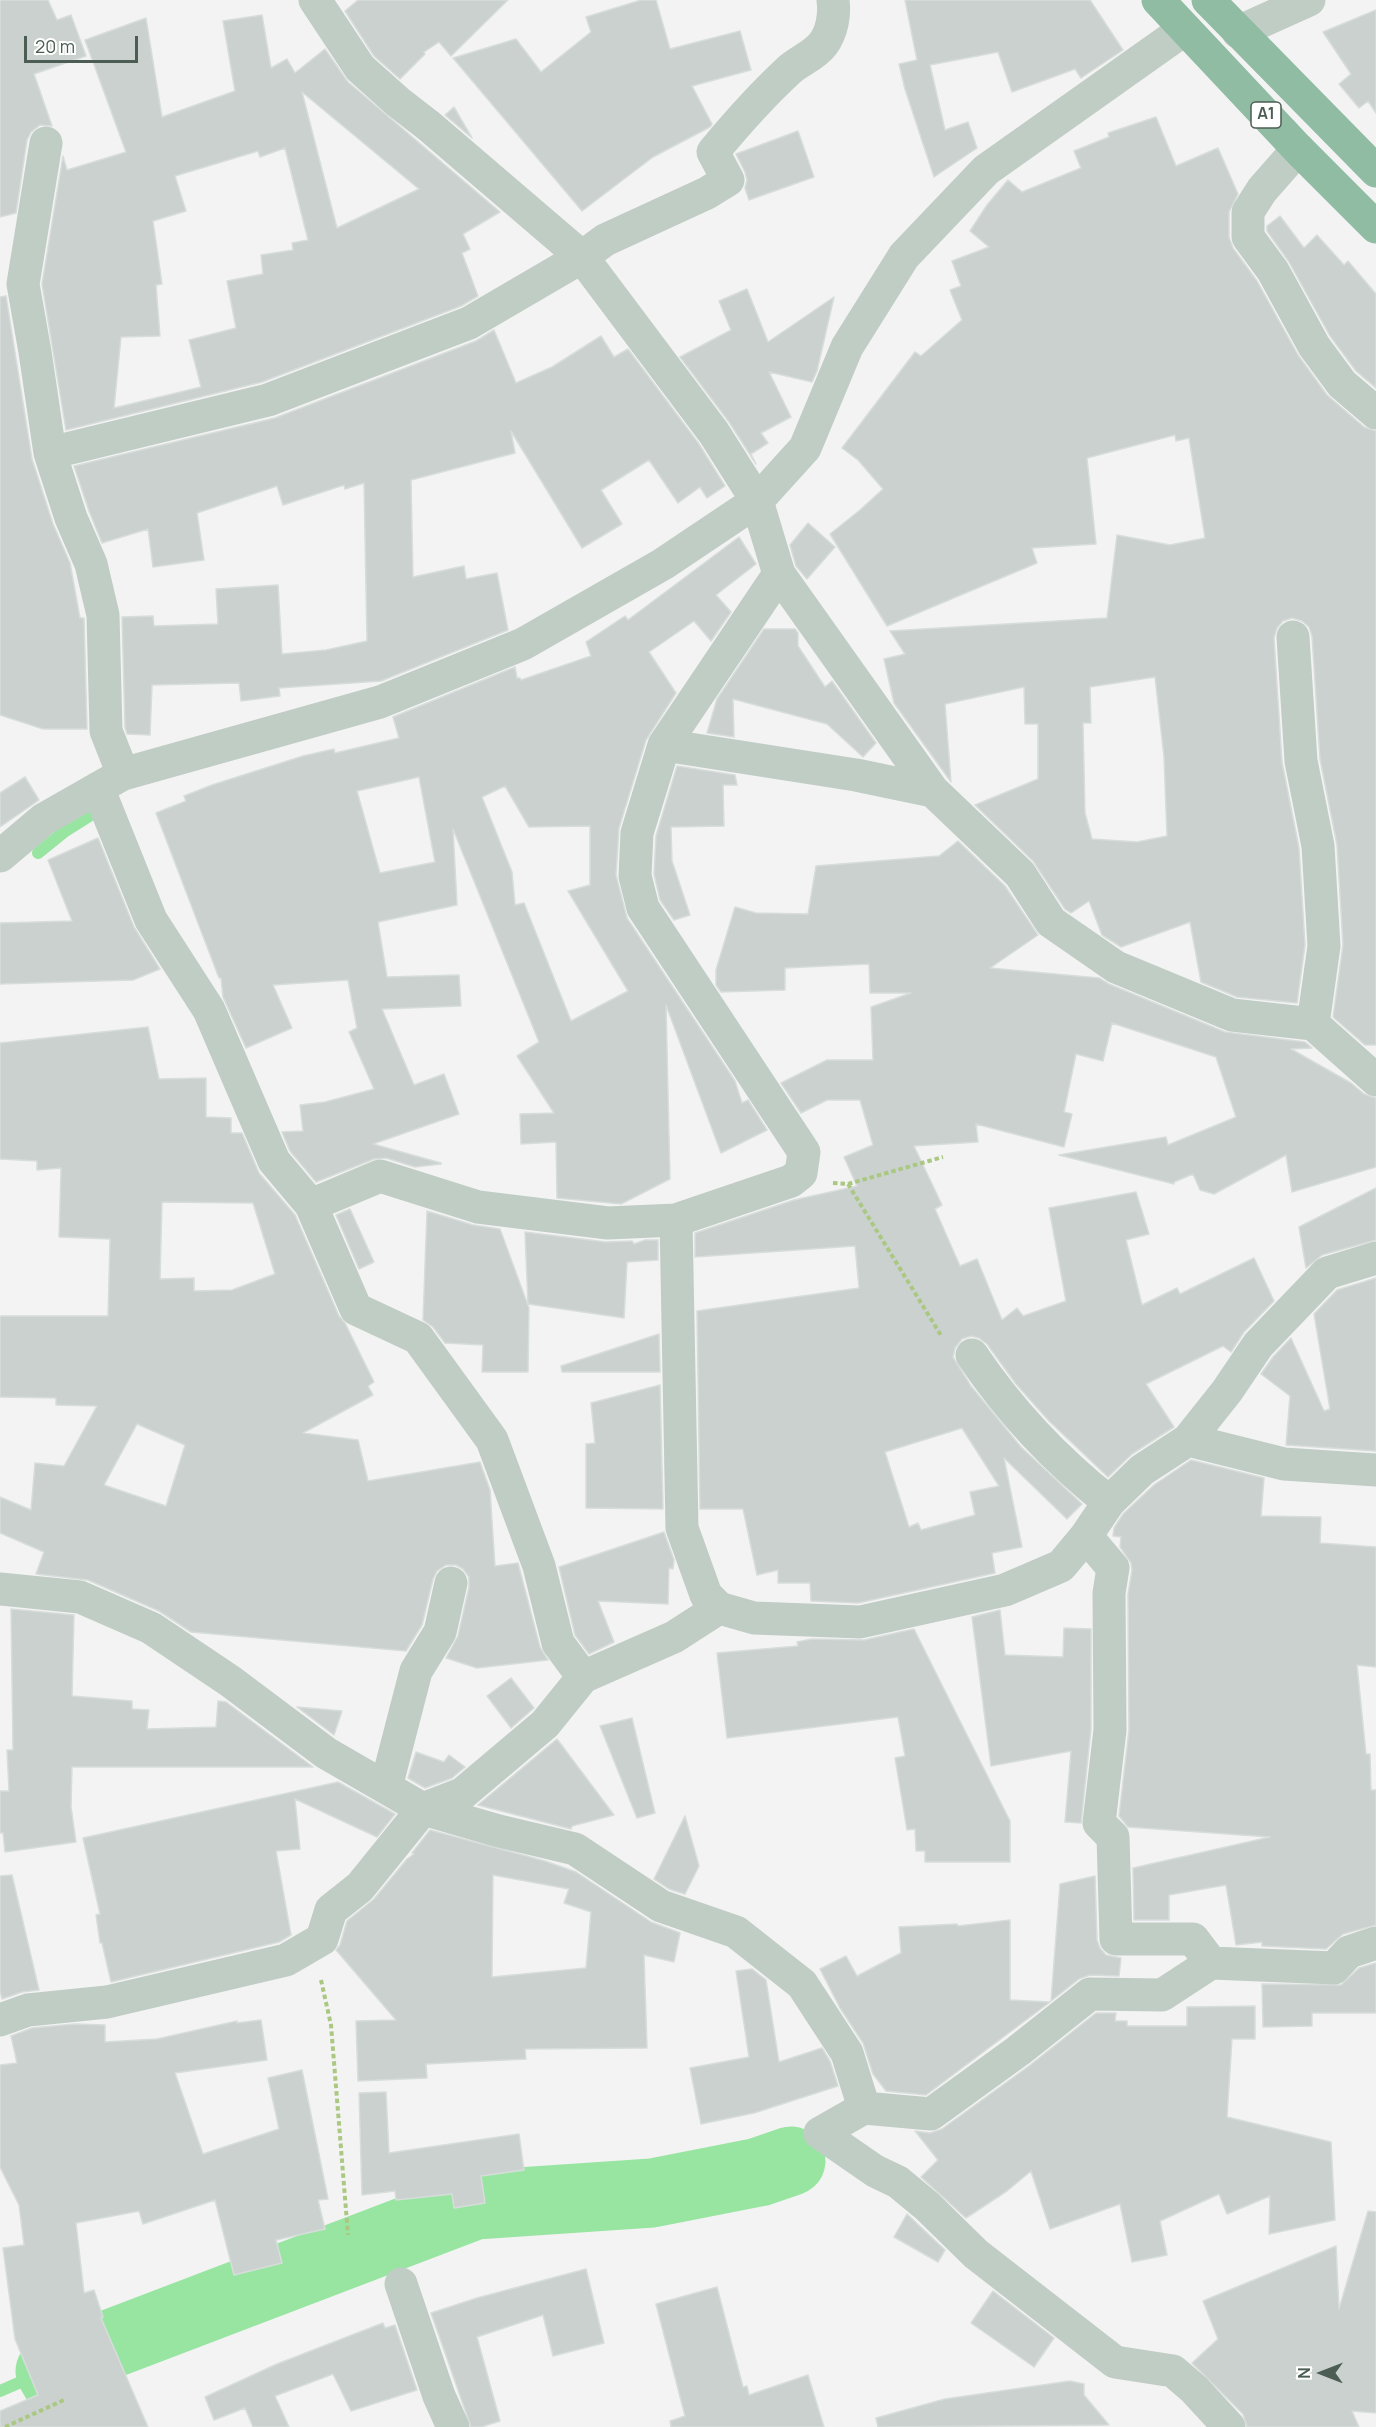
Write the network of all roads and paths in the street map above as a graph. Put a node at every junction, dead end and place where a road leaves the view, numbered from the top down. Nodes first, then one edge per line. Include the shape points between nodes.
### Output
1 (315, 0) edge
2 (833, 0) edge
3 (1158, 0) edge
4 (1208, 0) edge
5 (1309, 0) edge
6 (1185, 29) junction
7 (1238, 32) junction
8 (46, 143) dead end
9 (1298, 149) junction
10 (1376, 171) edge
11 (1376, 227) edge
12 (582, 257) junction
13 (1376, 413) edge
14 (50, 453) junction
15 (757, 501) junction
16 (779, 574) junction
17 (1293, 638) dead end
18 (664, 745) junction
19 (111, 781) junction
20 (933, 791) junction
21 (0, 856) edge
22 (1313, 1024) junction
23 (1376, 1080) edge
24 (944, 1156) dead end
25 (791, 1181) junction
26 (848, 1184) junction
27 (311, 1205) junction
28 (676, 1220) junction
29 (1376, 1258) edge
30 (942, 1337) dead end
31 (972, 1355) dead end
32 (1188, 1440) junction
33 (1376, 1470) edge
34 (1109, 1502) junction
35 (1086, 1536) junction
36 (451, 1583) dead end
37 (0, 1589) edge
38 (719, 1608) junction
39 (583, 1677) junction
40 (386, 1787) junction
41 (423, 1809) junction
42 (1376, 1943) edge
43 (1211, 1963) junction
44 (321, 1979) dead end
45 (0, 2020) edge
46 (864, 2108) junction
47 (348, 2235) dead end
48 (401, 2284) dead end
49 (66, 2399) dead end
50 (5, 2427) edge
51 (453, 2427) edge
52 (1229, 2427) edge

1 - 12 street via 360,68
2 - 12 street via 831,30 822,46 791,68 713,152 728,180 605,240
3 - 6 highway, A1
4 - 7 highway, A1
5 - 7 street
6 - 9 highway, A1
6 - 15 street via 986,170 904,256 847,347 805,448
7 - 10 highway, A1
8 - 14 street via 23,284
9 - 11 highway, A1
9 - 13 street via 1248,212 1248,237 1273,271 1314,346 1342,384
12 - 14 street via 469,323 268,400
12 - 15 street via 714,433
14 - 19 street via 91,564 103,615
15 - 16 street
15 - 19 street via 663,564 522,644 380,702
16 - 18 street
16 - 20 street
17 - 22 street via 1301,761 1318,846 1324,946
18 - 20 street
18 - 25 street via 637,833 635,876 643,908 804,1152 801,1173
19 - 21 street via 44,819
19 - 27 street via 152,920 210,1010 274,1161
20 - 22 street via 1020,874 1051,922 1116,967 1233,1016
22 - 23 street
24 - 26 path
25 - 26 path
25 - 28 street
26 - 30 path
27 - 28 street via 380,1176 478,1207 608,1223
27 - 39 street via 356,1309 418,1338 492,1440 539,1566 558,1643
28 - 38 street via 682,1528 706,1594
29 - 32 street via 1326,1273 1258,1345
31 - 34 street via 994,1388 1077,1476
32 - 33 street via 1284,1464
32 - 34 street via 1142,1470
34 - 35 street
35 - 38 street via 1061,1566 1005,1590 860,1622 754,1618
35 - 43 street via 1113,1568 1109,1593 1110,1730 1099,1823 1113,1837 1116,1939 1193,1939
36 - 40 street via 440,1632 417,1671
37 - 40 street via 80,1597 152,1628 326,1753
38 - 39 street via 674,1637
39 - 41 street via 545,1724 462,1794
40 - 41 street
41 - 45 street via 360,1887 331,1910 322,1939 286,1960 107,2002 28,2010
41 - 46 street via 575,1850 661,1906 736,1932 802,1984 847,2053
42 - 43 street via 1349,1952 1334,1968
43 - 46 street via 1162,1995 1090,1994 932,2114
44 - 47 path via 331,2025
46 - 52 street via 820,2133 898,2182 976,2254 1115,2362 1173,2371
48 - 51 street
49 - 50 path

